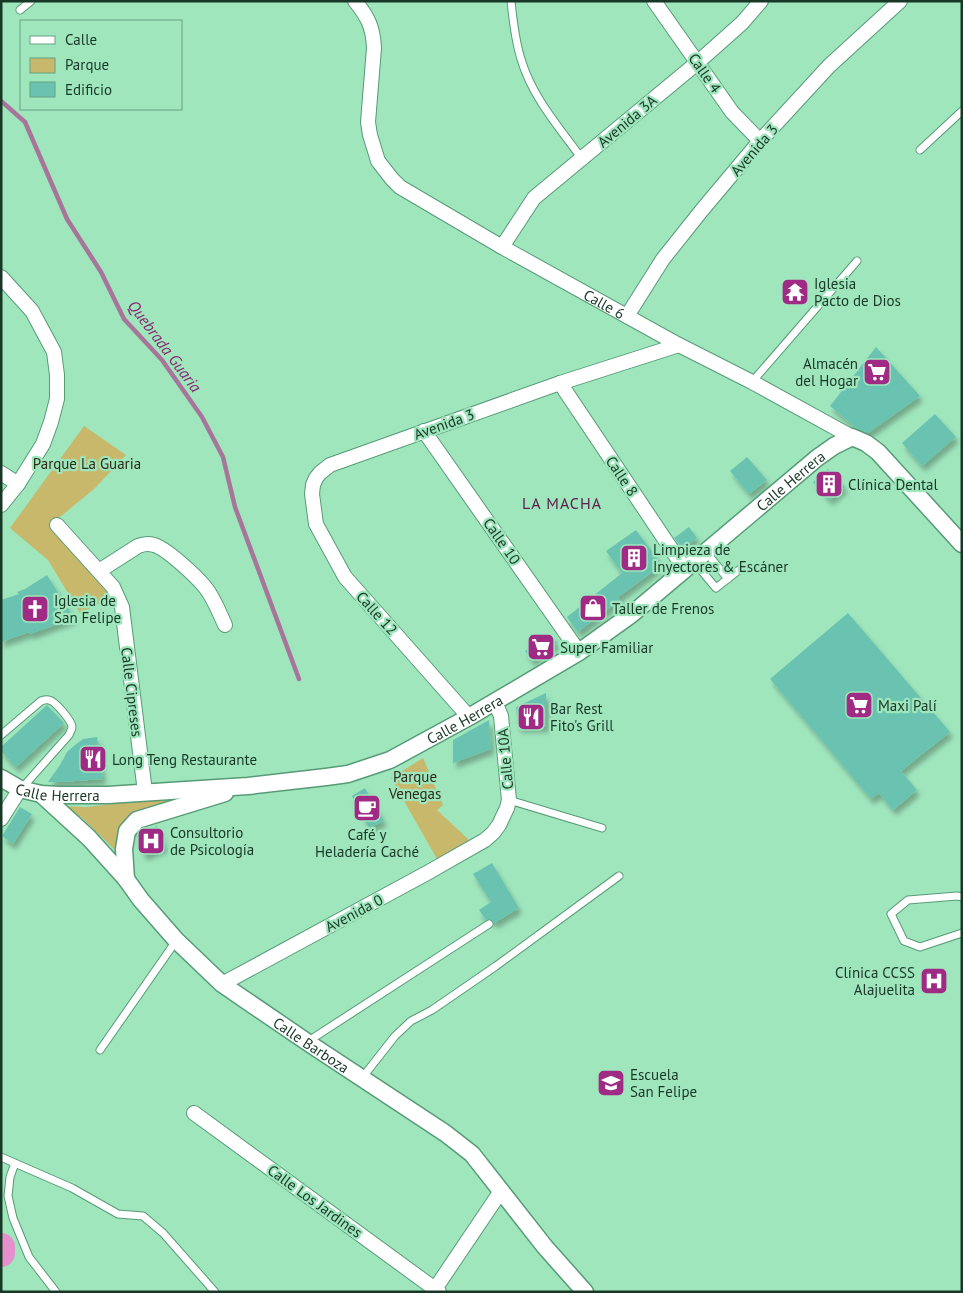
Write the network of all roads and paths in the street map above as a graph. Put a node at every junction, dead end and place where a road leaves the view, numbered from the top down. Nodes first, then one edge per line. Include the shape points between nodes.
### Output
1 (31, 1) edge
2 (355, 1) edge
3 (511, 1) edge
4 (654, 1) edge
5 (761, 1) edge
6 (900, 1) edge
7 (20, 10) dead end
8 (697, 63) junction
9 (962, 111) edge
10 (760, 141) junction
11 (920, 150) dead end
12 (582, 159) junction
13 (502, 247) junction
14 (858, 261) dead end
15 (1, 277) edge
16 (627, 316) junction
17 (679, 344) junction
18 (752, 382) junction
19 (560, 383) junction
20 (424, 431) junction
21 (852, 438) junction
22 (1, 473) edge
23 (18, 484) junction
24 (312, 494) joint
25 (1, 505) edge
26 (56, 524) dead end
27 (962, 544) edge
28 (694, 560) junction
29 (744, 566) dead end
30 (99, 571) junction
31 (728, 578) junction
32 (225, 625) dead end
33 (579, 652) junction
34 (495, 702) junction
35 (469, 717) junction
36 (1, 735) edge
37 (1, 778) edge
38 (248, 786) junction
39 (20, 790) junction
40 (145, 792) junction
41 (41, 794) junction
42 (509, 800) junction
43 (1, 819) edge
44 (602, 828) dead end
45 (485, 840) joint
46 (619, 876) dead end
47 (126, 880) junction
48 (962, 897) edge
49 (489, 924) dead end
50 (962, 933) edge
51 (176, 940) junction
52 (222, 984) junction
53 (307, 1042) junction
54 (100, 1050) dead end
55 (362, 1078) junction
56 (194, 1113) dead end
57 (1, 1157) edge
58 (15, 1163) junction
59 (501, 1191) junction
60 (436, 1291) edge
61 (56, 1292) edge
62 (215, 1292) edge
63 (585, 1292) edge

1 - 7 lane
2 - 13 street, Calle 6 via 372,30 374,48 368,122 378,161 400,187
3 - 12 lane via 521,60 530,83 541,104
4 - 8 street, Calle 4
5 - 8 street, Avenida 3A via 742,23
6 - 10 street, Avenida 3 via 829,66
8 - 10 street, Calle 4 via 732,112
8 - 12 street, Avenida 3A
9 - 11 lane
10 - 16 street, Avenida 3 via 663,259
12 - 13 street, Avenida 3A via 534,198
13 - 16 street, Calle 6
14 - 18 lane
15 - 23 street via 32,311 54,352 57,375 57,399 51,422 43,444
16 - 17 street, Calle 6
17 - 18 street, Calle 6
17 - 19 street, Avenida 3
18 - 21 street, Calle 6
19 - 20 street, Avenida 3
19 - 28 street, Calle 8
20 - 24 street, Avenida 3 via 324,468 316,478
20 - 33 street, Calle 10
21 - 27 street, Calle 6 via 878,452
21 - 28 street, Calle Herrera via 817,458
22 - 23 street
23 - 25 street
24 - 35 street, Calle 12 via 316,524 345,577
26 - 30 street, Calle Cipreses
28 - 31 lane
28 - 31 lane via 716,588
28 - 33 street, Calle Herrera via 632,614
29 - 31 lane
30 - 32 street via 138,546 156,545 183,565 205,588
30 - 40 street, Calle Cipreses via 113,586 122,607
33 - 34 street, Calle Herrera
34 - 35 street, Calle Herrera
34 - 42 street, Calle 10A via 501,716
35 - 38 street, Calle Herrera via 390,760 348,774
36 - 39 lane via 46,700 54,702 72,725 69,734
37 - 39 street, Calle Herrera
38 - 40 street, Calle Herrera
38 - 47 street via 137,820 128,831 124,848
39 - 41 street, Calle Herrera
39 - 43 street
40 - 41 street, Calle Herrera
41 - 47 street, Calle Barboza via 89,838
42 - 44 lane
42 - 45 street, Calle 10A via 499,825
45 - 52 street, Avenida 0
46 - 55 lane via 496,966 411,1021
47 - 51 street, Calle Barboza
48 - 50 lane via 908,900 891,914 904,942 920,946
49 - 53 lane
51 - 52 street, Calle Barboza
51 - 54 lane
52 - 53 street, Calle Barboza
53 - 55 street, Calle Barboza
55 - 59 street, Calle Barboza via 472,1154
56 - 60 street, Calle Los Jardines
57 - 58 lane
58 - 61 lane via 8,1196 13,1218 30,1256
58 - 62 lane via 72,1188 118,1214 143,1216 163,1233
59 - 60 street
59 - 63 street, Calle Barboza

